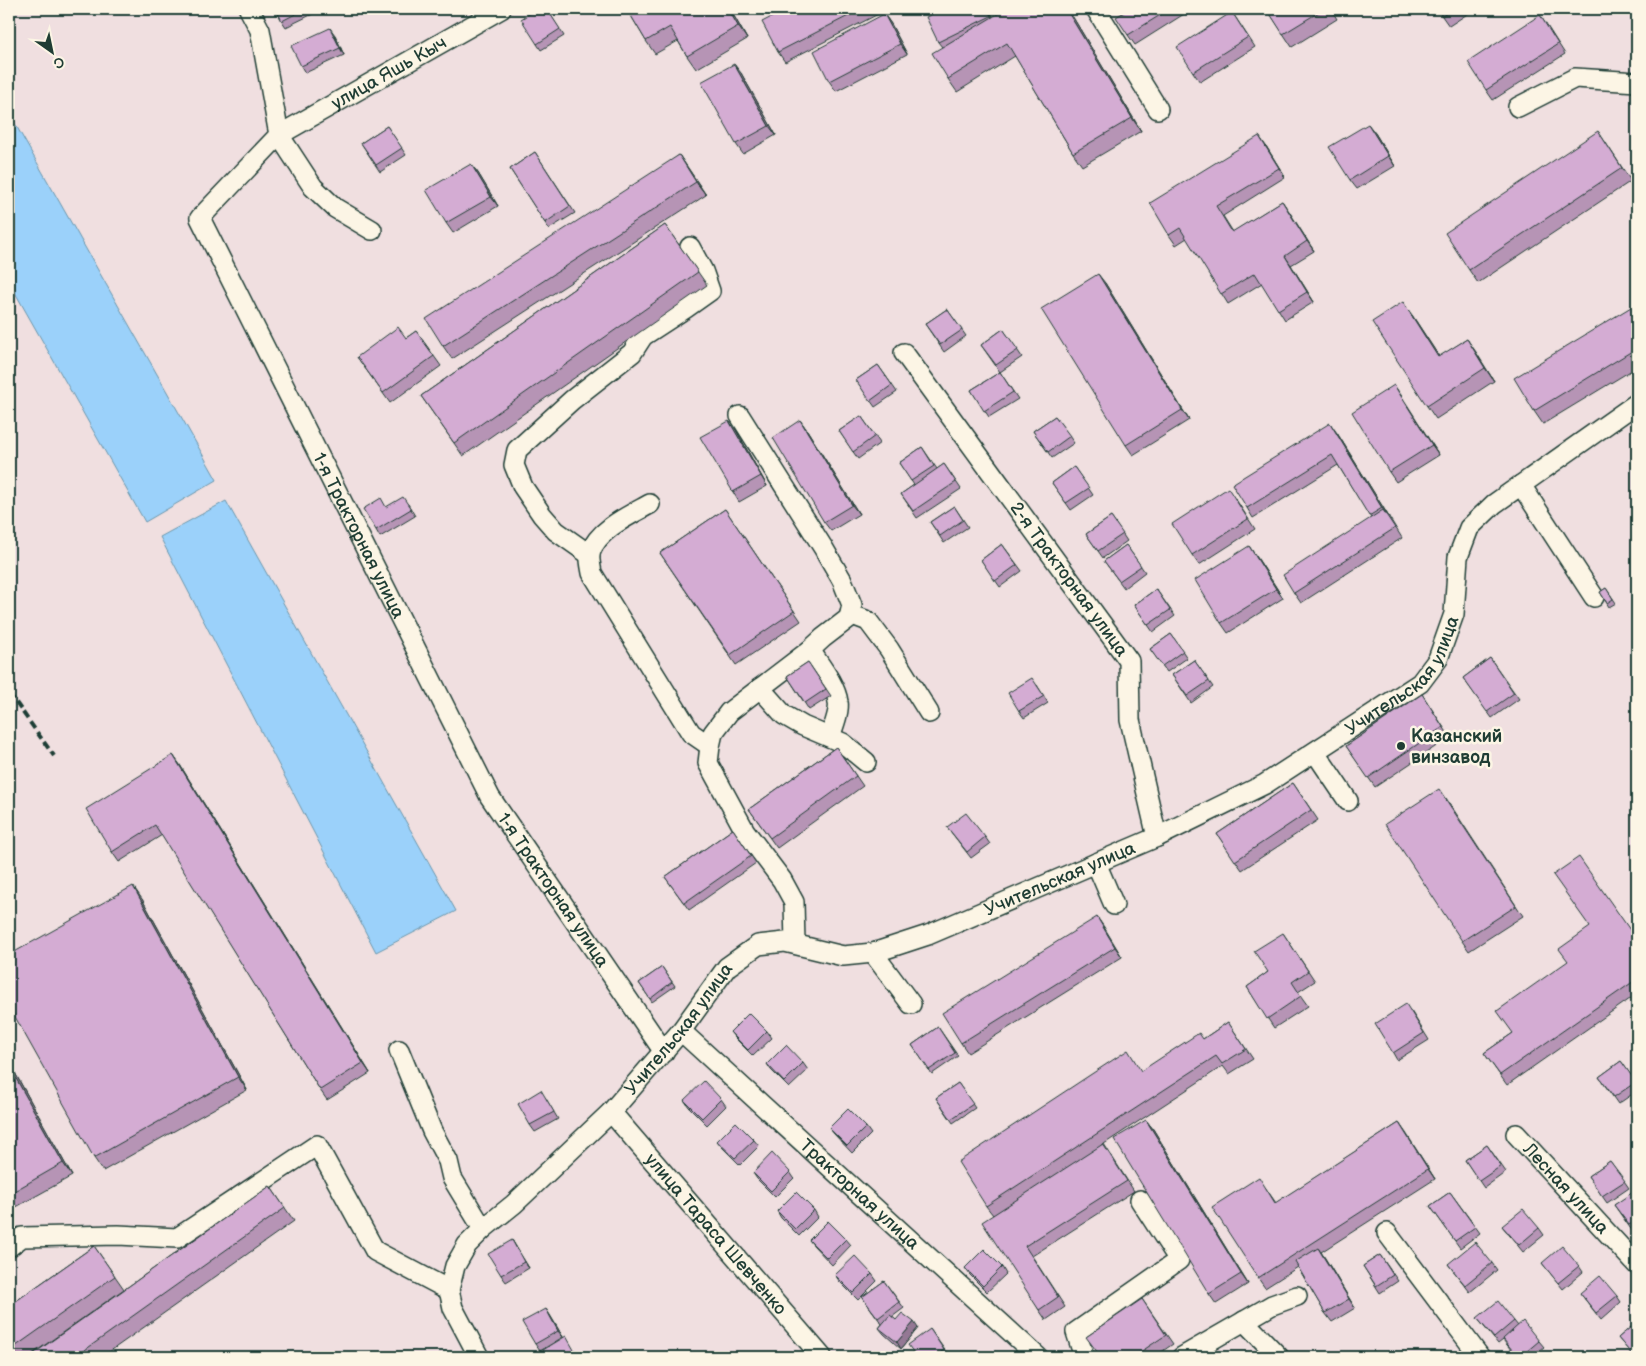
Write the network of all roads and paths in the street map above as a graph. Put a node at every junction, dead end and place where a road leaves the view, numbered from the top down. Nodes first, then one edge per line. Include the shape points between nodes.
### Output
1 (249, 9) edge
2 (501, 9) edge
3 (1096, 9) edge
4 (1637, 82) edge
5 (1518, 107) dead end
6 (1158, 109) dead end
7 (279, 135) junction
8 (372, 230) dead end
9 (690, 247) dead end
10 (904, 353) dead end
11 (1637, 403) edge
12 (740, 416) dead end
13 (1521, 485) junction
14 (650, 504) dead end
15 (590, 555) junction
16 (1594, 597) dead end
17 (850, 614) junction
18 (810, 650) junction
19 (760, 688) junction
20 (929, 713) dead end
21 (830, 737) junction
22 (710, 746) junction
23 (1315, 752) junction
24 (866, 762) dead end
25 (1348, 800) dead end
26 (1157, 837) junction
27 (1096, 863) junction
28 (1114, 906) dead end
29 (795, 944) junction
30 (874, 953) junction
31 (911, 1004) dead end
32 (682, 1031) junction
33 (399, 1050) dead end
34 (664, 1052) junction
35 (610, 1112) junction
36 (1516, 1134) dead end
37 (1140, 1200) dead end
38 (483, 1229) junction
39 (1387, 1233) dead end
40 (9, 1247) edge
41 (1637, 1265) edge
42 (449, 1290) junction
43 (1297, 1296) dead end
44 (1244, 1320) junction
45 (479, 1357) edge
46 (822, 1357) edge
47 (1038, 1357) edge
48 (1084, 1357) edge
49 (1182, 1357) edge
50 (1279, 1357) edge
51 (1480, 1357) edge

1 - 7 street via 260,30
2 - 7 street, улица Яшь Кыч
3 - 6 street
4 - 5 street via 1575,78
7 - 8 street via 314,187 335,208
7 - 34 street, 1-я Тракторная улица via 200,218 490,797
9 - 15 street via 710,291 643,336 632,353 572,400 517,450 514,465 523,487 542,515 556,530
10 - 26 street, 2-я Тракторная улица via 1129,661 1130,720
11 - 13 street, Учительская улица
12 - 17 street via 842,580 852,605
13 - 16 street
13 - 23 street, Учительская улица via 1494,504 1469,528 1458,557 1454,614 1438,659 1420,683
14 - 15 street via 614,524 596,543
15 - 22 street via 592,573 691,733
17 - 18 street
17 - 20 street via 868,621 889,648
18 - 19 street
18 - 21 street via 824,670 839,703
19 - 21 street via 784,715
19 - 22 street via 729,712 712,733
21 - 24 street
22 - 29 street via 708,762 744,831 782,880 794,902
23 - 25 street
23 - 26 street, Учительская улица via 1265,784
26 - 27 street, Учительская улица
27 - 28 street
27 - 30 street, Учительская улица via 928,935
29 - 30 street, Учительская улица via 843,956
29 - 32 street, Учительская улица via 758,945 727,967
30 - 31 street
32 - 34 street, Учительская улица
32 - 47 street, Тракторная улица
33 - 38 street via 432,1131 448,1161 452,1178
34 - 35 street, Учительская улица
35 - 38 street, Учительская улица via 514,1204
35 - 46 street, улица Тараса Шевченко
36 - 41 street, Лесная улица
37 - 48 street via 1179,1260 1076,1332
38 - 42 street, Учительская улица via 455,1266
39 - 51 street
40 - 42 street via 22,1237 118,1235 177,1238 317,1145 375,1251
42 - 45 street via 453,1308
43 - 44 street
44 - 49 street
44 - 50 street

